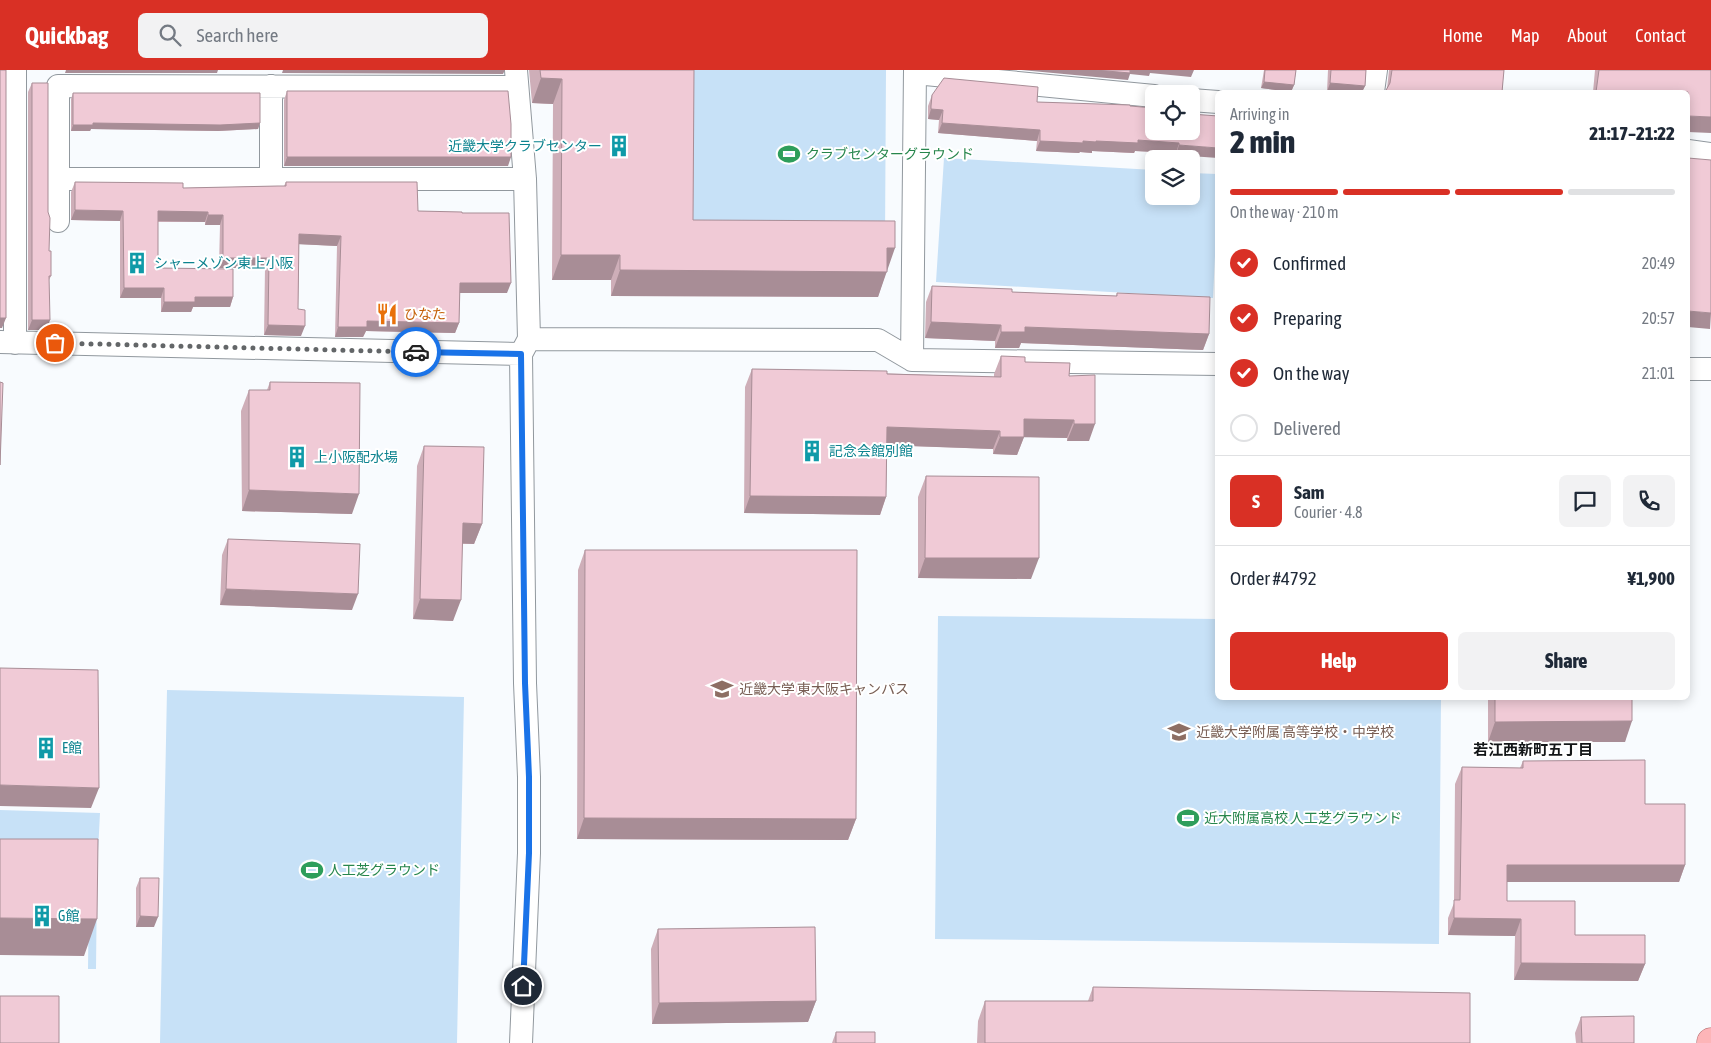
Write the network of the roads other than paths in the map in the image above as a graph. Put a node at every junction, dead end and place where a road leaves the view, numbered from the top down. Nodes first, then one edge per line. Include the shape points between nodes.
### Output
1 (15, 70) edge
2 (1376, 70) edge
3 (915, 71) edge
4 (516, 79) edge
5 (271, 86) junction
6 (1373, 90) edge
7 (1145, 95) edge
8 (1200, 101) edge
9 (1215, 102) edge
10 (1690, 151) edge
11 (1711, 154) edge
12 (58, 179) junction
13 (271, 179) junction
14 (525, 179) junction
15 (58, 221) dead end
16 (8, 342) edge
17 (525, 347) junction
18 (912, 360) junction
19 (1215, 364) edge
20 (1690, 369) edge
21 (1711, 369) edge
22 (521, 1043) edge

1 - 16 street
2 - 6 street
3 - 7 street
3 - 18 street
4 - 5 street
4 - 14 street
5 - 12 street via 58,86
5 - 13 street
8 - 9 street
10 - 11 street
12 - 13 street
12 - 15 street
13 - 14 street
14 - 17 street
16 - 17 street
17 - 18 street via 878,340
17 - 22 street via 525,683 529,853
18 - 19 street
20 - 21 street

